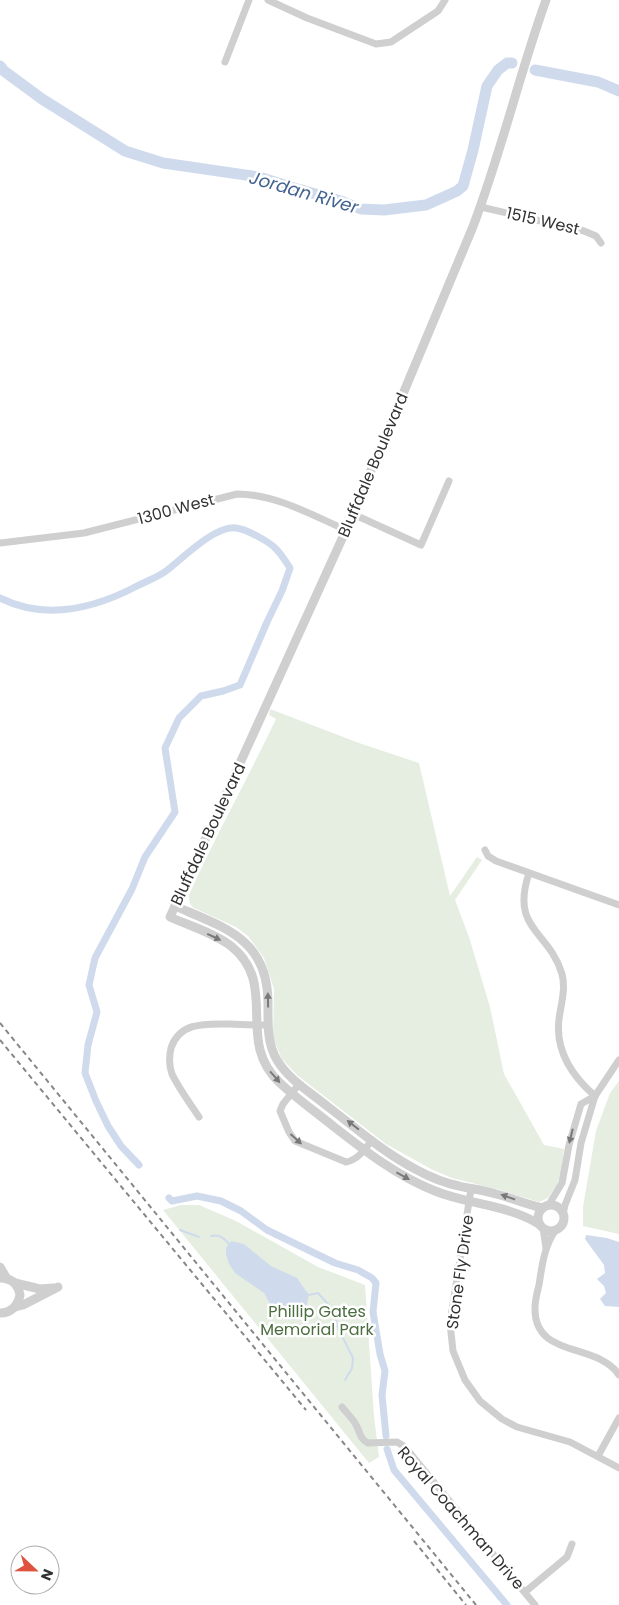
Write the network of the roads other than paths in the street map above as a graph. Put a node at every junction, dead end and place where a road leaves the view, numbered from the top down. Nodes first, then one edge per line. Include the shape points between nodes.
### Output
1 (249, 0) edge
2 (268, 0) edge
3 (445, 0) edge
4 (546, 0) edge
5 (225, 62) dead end
6 (481, 207) junction
7 (601, 243) dead end
8 (449, 481) dead end
9 (353, 514) junction
10 (346, 530) junction
11 (0, 543) edge
12 (485, 850) dead end
13 (529, 873) junction
14 (619, 905) edge
15 (175, 906) junction
16 (256, 1025) junction
17 (268, 1026) junction
18 (619, 1060) edge
19 (299, 1084) junction
20 (291, 1093) junction
21 (595, 1096) junction
22 (199, 1117) dead end
23 (372, 1140) junction
24 (364, 1150) junction
25 (471, 1189) junction
26 (469, 1200) junction
27 (546, 1207) junction
28 (563, 1214) junction
29 (541, 1226) junction
30 (555, 1231) junction
31 (546, 1248) junction
32 (0, 1267) edge
33 (7, 1280) edge
34 (15, 1307) junction
35 (2, 1314) edge
36 (619, 1375) edge
37 (342, 1407) dead end
38 (619, 1418) edge
39 (598, 1456) junction
40 (619, 1468) edge
41 (572, 1544) dead end
42 (525, 1592) junction
43 (536, 1605) edge

1 - 5 street
2 - 3 street via 371,43 381,44 390,42 438,11
4 - 6 street, Bluffdale Boulevard
6 - 7 street, 1515 West via 584,231 596,236
6 - 9 street, Bluffdale Boulevard
8 - 9 street via 421,545
9 - 10 street, Bluffdale Boulevard
10 - 11 street, 1300 West via 276,500 237,494 84,533
10 - 15 street, Bluffdale Boulevard
12 - 13 street via 496,862
13 - 14 street
13 - 21 street via 524,892 526,915 557,960 563,980 559,1026 561,1048 573,1073
15 -> 16 street, Bluffdale Boulevard via 170,917 221,940 241,956 255,983
17 -> 15 street via 265,976 250,948 226,929
16 - 17 street
16 -> 20 street via 264,1061 273,1076
16 - 22 street via 201,1024 187,1028 176,1038 170,1051 170,1069
17 - 19 street via 269,1042 277,1061
18 - 21 street
19 - 20 street
23 -> 19 street
20 - 24 street
20 -> 24 street via 280,1111 295,1141 343,1162 352,1161
21 -> 27 street via 581,1104 569,1145 564,1179
21 - 28 street via 581,1143 575,1180
23 - 24 street
23 - 25 street via 428,1176
24 -> 26 street via 422,1186
25 - 26 street, Stone Fly Drive
27 -> 25 street
26 - 29 street via 525,1216
26 - 39 street, Stone Fly Drive via 450,1323 453,1351 464,1380 480,1401 502,1419 570,1442
27 - 28 street via 559,1208
27 - 29 street via 539,1215
28 - 30 street via 563,1224
29 - 30 street
29 - 31 street
30 - 31 street
31 - 36 street via 535,1305 539,1326 554,1342 600,1358
32 - 33 street
33 - 34 street via 20,1294
33 - 34 street via 40,1289 58,1287
34 - 35 street
37 - 42 street, Royal Coachman Drive via 357,1425 364,1442 397,1442 405,1447
38 - 39 street
39 - 40 street, Stone Fly Drive
41 - 42 street via 567,1557
42 - 43 street, Royal Coachman Drive

